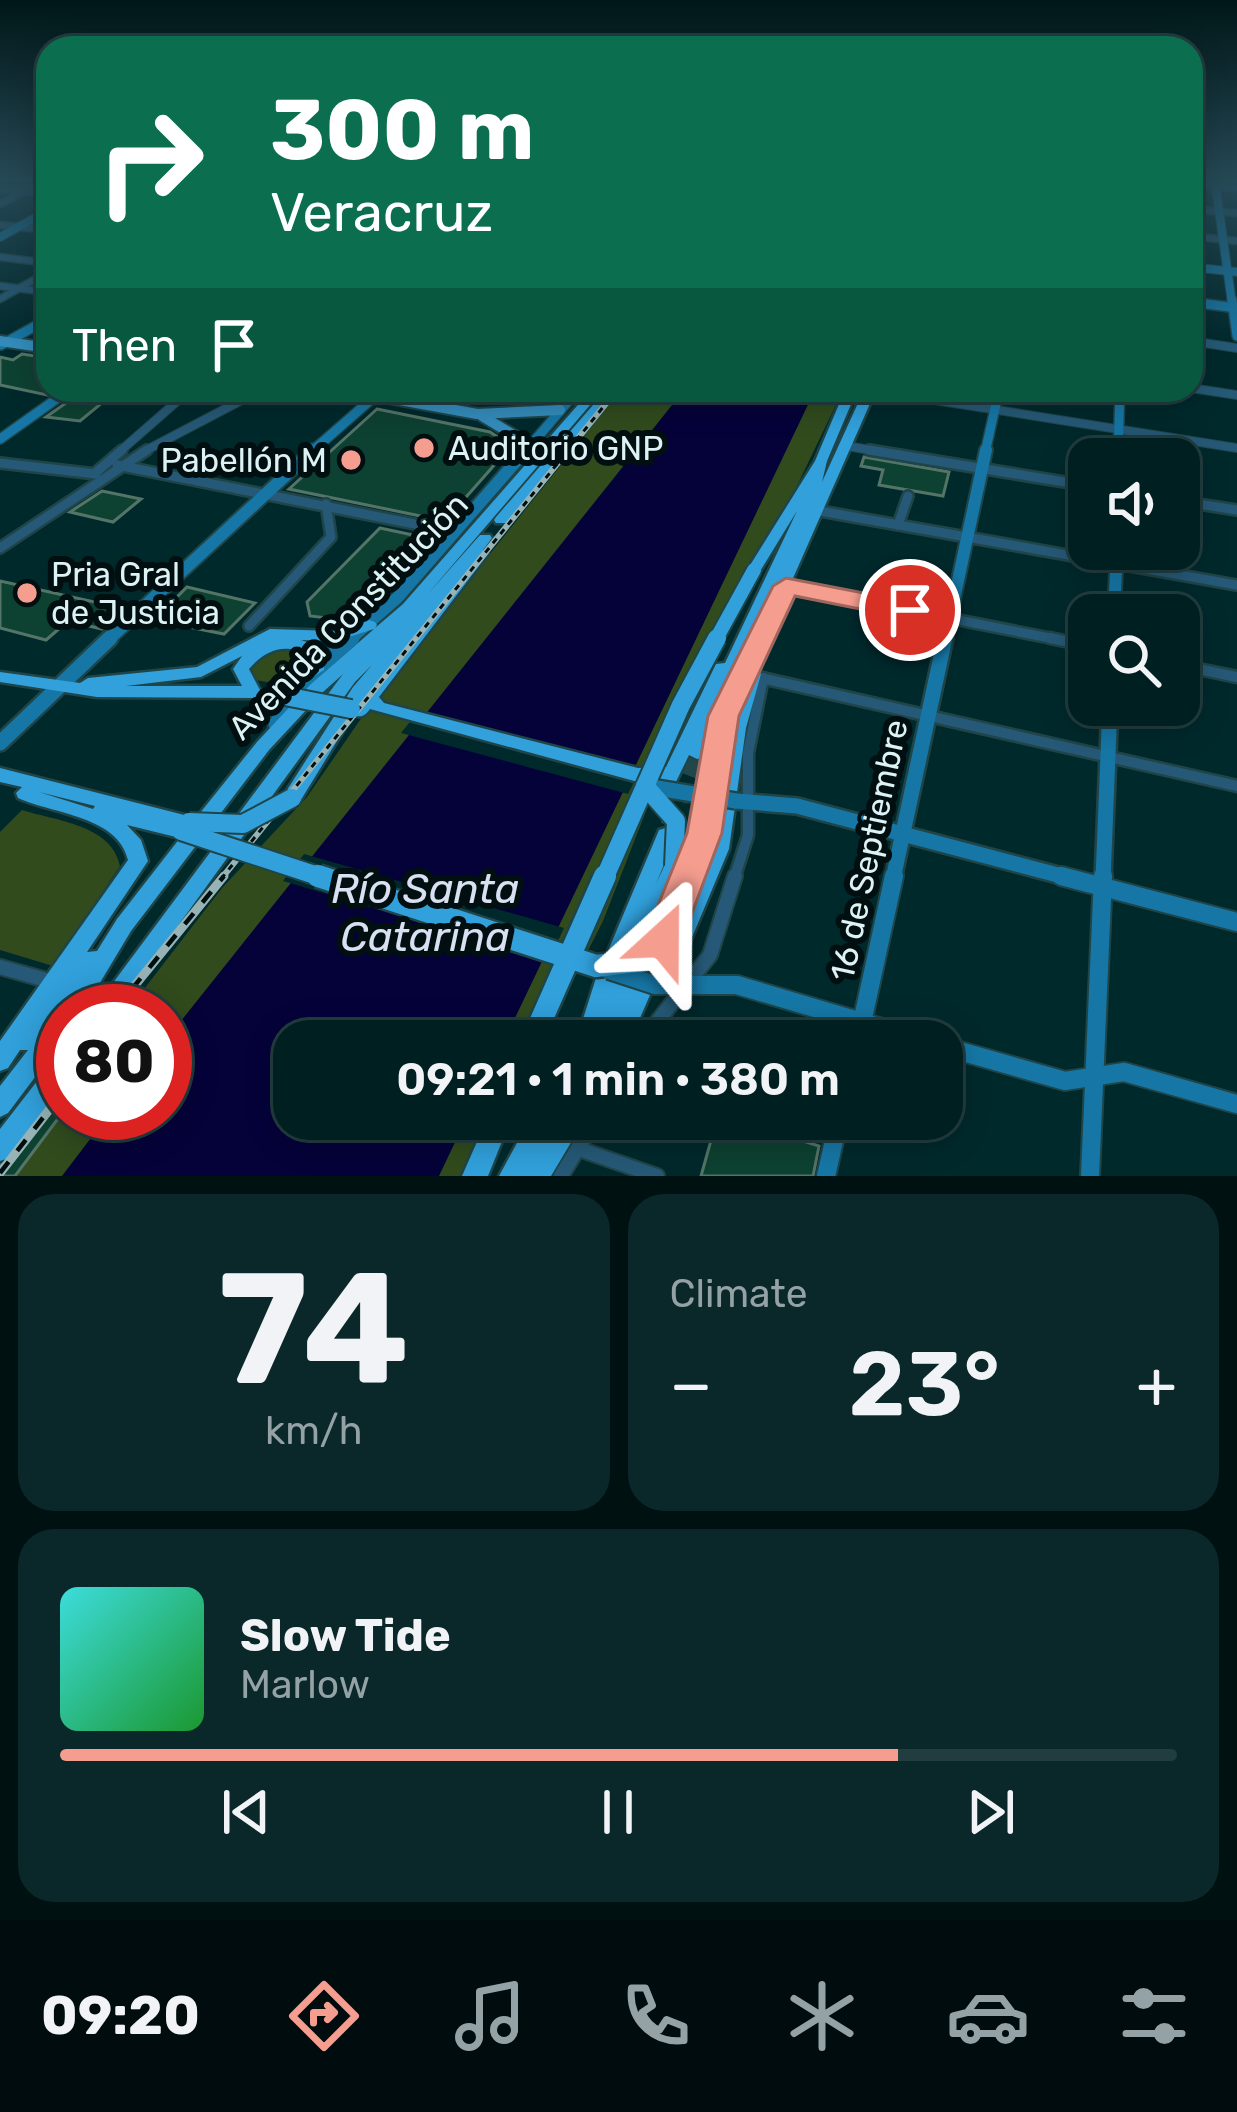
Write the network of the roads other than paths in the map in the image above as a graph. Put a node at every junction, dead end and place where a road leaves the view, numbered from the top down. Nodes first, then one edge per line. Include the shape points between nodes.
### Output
1 (1203, 237) edge
2 (1223, 239) junction
3 (1237, 241) edge
4 (0, 257) edge
5 (36, 265) edge
6 (1232, 271) edge
7 (36, 276) edge
8 (0, 286) edge
9 (19, 288) junction
10 (36, 290) edge
11 (0, 299) edge
12 (1203, 304) edge
13 (1235, 308) edge
14 (36, 325) edge
15 (1237, 336) edge
16 (2, 343) edge
17 (1203, 343) edge
18 (36, 347) edge
19 (1237, 348) edge
20 (1203, 390) edge
21 (1237, 395) edge
22 (52, 402) edge
23 (177, 402) edge
24 (238, 402) edge
25 (369, 402) edge
26 (419, 402) edge
27 (572, 402) edge
28 (582, 402) edge
29 (602, 402) edge
30 (846, 402) edge
31 (865, 402) edge
32 (944, 402) edge
33 (996, 402) edge
34 (1120, 402) edge
35 (994, 410) junction
36 (477, 415) junction
37 (565, 416) junction
38 (1119, 430) junction
39 (1119, 438) edge
40 (0, 440) edge
41 (530, 445) junction
42 (847, 446) junction
43 (1237, 448) edge
44 (563, 451) junction
45 (0, 463) edge
46 (117, 465) junction
47 (983, 469) junction
48 (98, 474) junction
49 (1068, 483) edge
50 (263, 493) junction
51 (908, 496) dead end
52 (505, 500) junction
53 (326, 504) junction
54 (1200, 504) edge
55 (806, 509) junction
56 (1237, 510) edge
57 (898, 525) junction
58 (455, 532) junction
59 (488, 534) junction
60 (968, 538) junction
61 (0, 548) edge
62 (1068, 550) edge
63 (1175, 570) edge
64 (1237, 585) edge
65 (786, 586) junction
66 (444, 587) junction
67 (949, 618) junction
68 (369, 625) junction
69 (249, 626) dead end
70 (1068, 642) edge
71 (752, 664) junction
72 (1200, 669) edge
73 (316, 670) junction
74 (0, 677) edge
75 (1237, 677) edge
76 (88, 684) junction
77 (63, 686) junction
78 (253, 692) junction
79 (366, 708) junction
80 (929, 716) junction
81 (1109, 726) edge
82 (0, 742) edge
83 (263, 746) junction
84 (697, 753) tunnel mouth
85 (1107, 755) junction
86 (0, 780) edge
87 (670, 781) junction
88 (645, 786) junction
89 (1237, 786) edge
90 (25, 793) junction
91 (741, 802) junction
92 (185, 826) junction
93 (903, 832) junction
94 (666, 835) tunnel mouth
95 (1106, 886) junction
96 (1237, 922) edge
97 (124, 925) junction
98 (0, 967) edge
99 (55, 982) junction
100 (624, 982) junction
101 (88, 984) edge
102 (124, 984) edge
103 (682, 989) junction
104 (541, 1020) edge
105 (602, 1020) edge
106 (621, 1020) edge
107 (658, 1020) edge
108 (829, 1020) edge
109 (863, 1020) edge
110 (963, 1052) edge
111 (36, 1058) edge
112 (0, 1064) edge
113 (1095, 1080) junction
114 (36, 1102) edge
115 (1237, 1104) edge
116 (0, 1105) edge
117 (490, 1140) edge
118 (532, 1140) edge
119 (549, 1140) edge
120 (559, 1140) edge
121 (583, 1140) edge
122 (834, 1140) edge
123 (0, 1149) edge
124 (578, 1149) junction
125 (475, 1176) edge
126 (512, 1176) edge
127 (535, 1176) edge
128 (562, 1176) edge
129 (657, 1176) edge
130 (826, 1176) edge
131 (1090, 1176) edge

1 - 2 street
2 - 3 street
2 - 6 street
4 - 5 street
6 - 13 street
7 - 9 street
8 - 9 street
9 - 10 street
9 - 11 street
12 - 13 street
13 - 15 street
14 - 16 street
16 - 18 main road
17 - 19 street
20 - 21 street
22 - 40 street
23 - 48 street
24 - 46 street
25 - 50 street
26 - 36 main road
27 - 37 highway
28 - 37 highway, Avenida Constitución
29 - 44 highway, Avenida Constitución
30 - 55 highway
31 - 42 highway
32 - 35 street
33 - 35 street, 16 de Septiembre
34 - 38 street
35 - 38 street
35 - 47 street, 16 de Septiembre
36 - 37 main road
36 - 41 main road
37 - 41 street
37 - 52 highway, Avenida Constitución
38 - 39 street
38 - 43 street
41 - 58 street
42 - 47 street
42 - 55 highway
44 - 52 highway
44 - 59 highway, Avenida Constitución
45 - 48 street
46 - 48 street
46 - 50 street
47 - 49 street
47 - 60 street, 16 de Septiembre
48 - 61 street
50 - 53 street
50 - 77 street
51 - 57 street
52 - 83 highway, Avenida Constitución
53 - 58 street
53 - 69 street via 331,537
54 - 56 street
55 - 57 street
55 - 65 highway
55 - 71 highway via 776,569
55 - 104 highway, bridge via 708,649
57 - 60 street
58 - 68 street
59 - 66 highway, Avenida Constitución
59 - 79 highway via 472,570
60 - 62 street
60 - 67 street, 16 de Septiembre
63 - 64 street
65 - 67 street
65 - 71 highway
66 - 92 highway, bridge via 358,691 292,799 243,824
66 - 102 highway, Avenida Constitución via 349,678
67 - 70 street
67 - 80 street, 16 de Septiembre
68 - 73 street
68 - 76 highway via 337,636 270,634 201,672
71 - 80 street
71 - 84 highway
71 - 87 highway via 700,708
71 - 91 street
71 - 100 highway, bridge via 719,731 704,833 672,940
72 - 75 street
73 - 78 highway via 311,648 267,646 241,669
73 - 83 street
74 - 77 highway
76 - 77 highway
76 - 78 highway
77 - 78 highway
77 - 82 street
78 - 79 highway, bridge
79 - 87 highway
79 - 88 highway
80 - 85 street
80 - 93 street, 16 de Septiembre
81 - 85 street
83 - 97 highway, Avenida Constitución
85 - 89 street
85 - 95 street
86 - 90 highway
86 - 92 highway
87 - 88 street, bridge
87 - 91 street, bridge
88 - 94 highway, bridge via 678,822 674,866 629,950
90 - 92 highway
90 - 99 highway via 120,828 138,850 134,873
91 - 93 street via 797,806
91 - 103 street via 748,835 710,955
92 - 100 highway, bridge
93 - 95 street
93 - 109 street, 16 de Septiembre
95 - 96 street
95 - 113 street
97 - 101 highway, Avenida Constitución
97 - 112 highway
98 - 99 street
99 - 112 highway
100 - 103 street
100 - 105 highway
100 - 106 highway
103 - 107 street
103 - 108 street via 737,985
110 - 113 street via 1066,1081
111 - 116 highway
113 - 115 street via 1139,1075
113 - 131 street
114 - 123 highway
117 - 125 highway
118 - 126 highway
119 - 127 highway
120 - 127 highway
121 - 124 street
122 - 130 street
124 - 128 street
124 - 129 street

